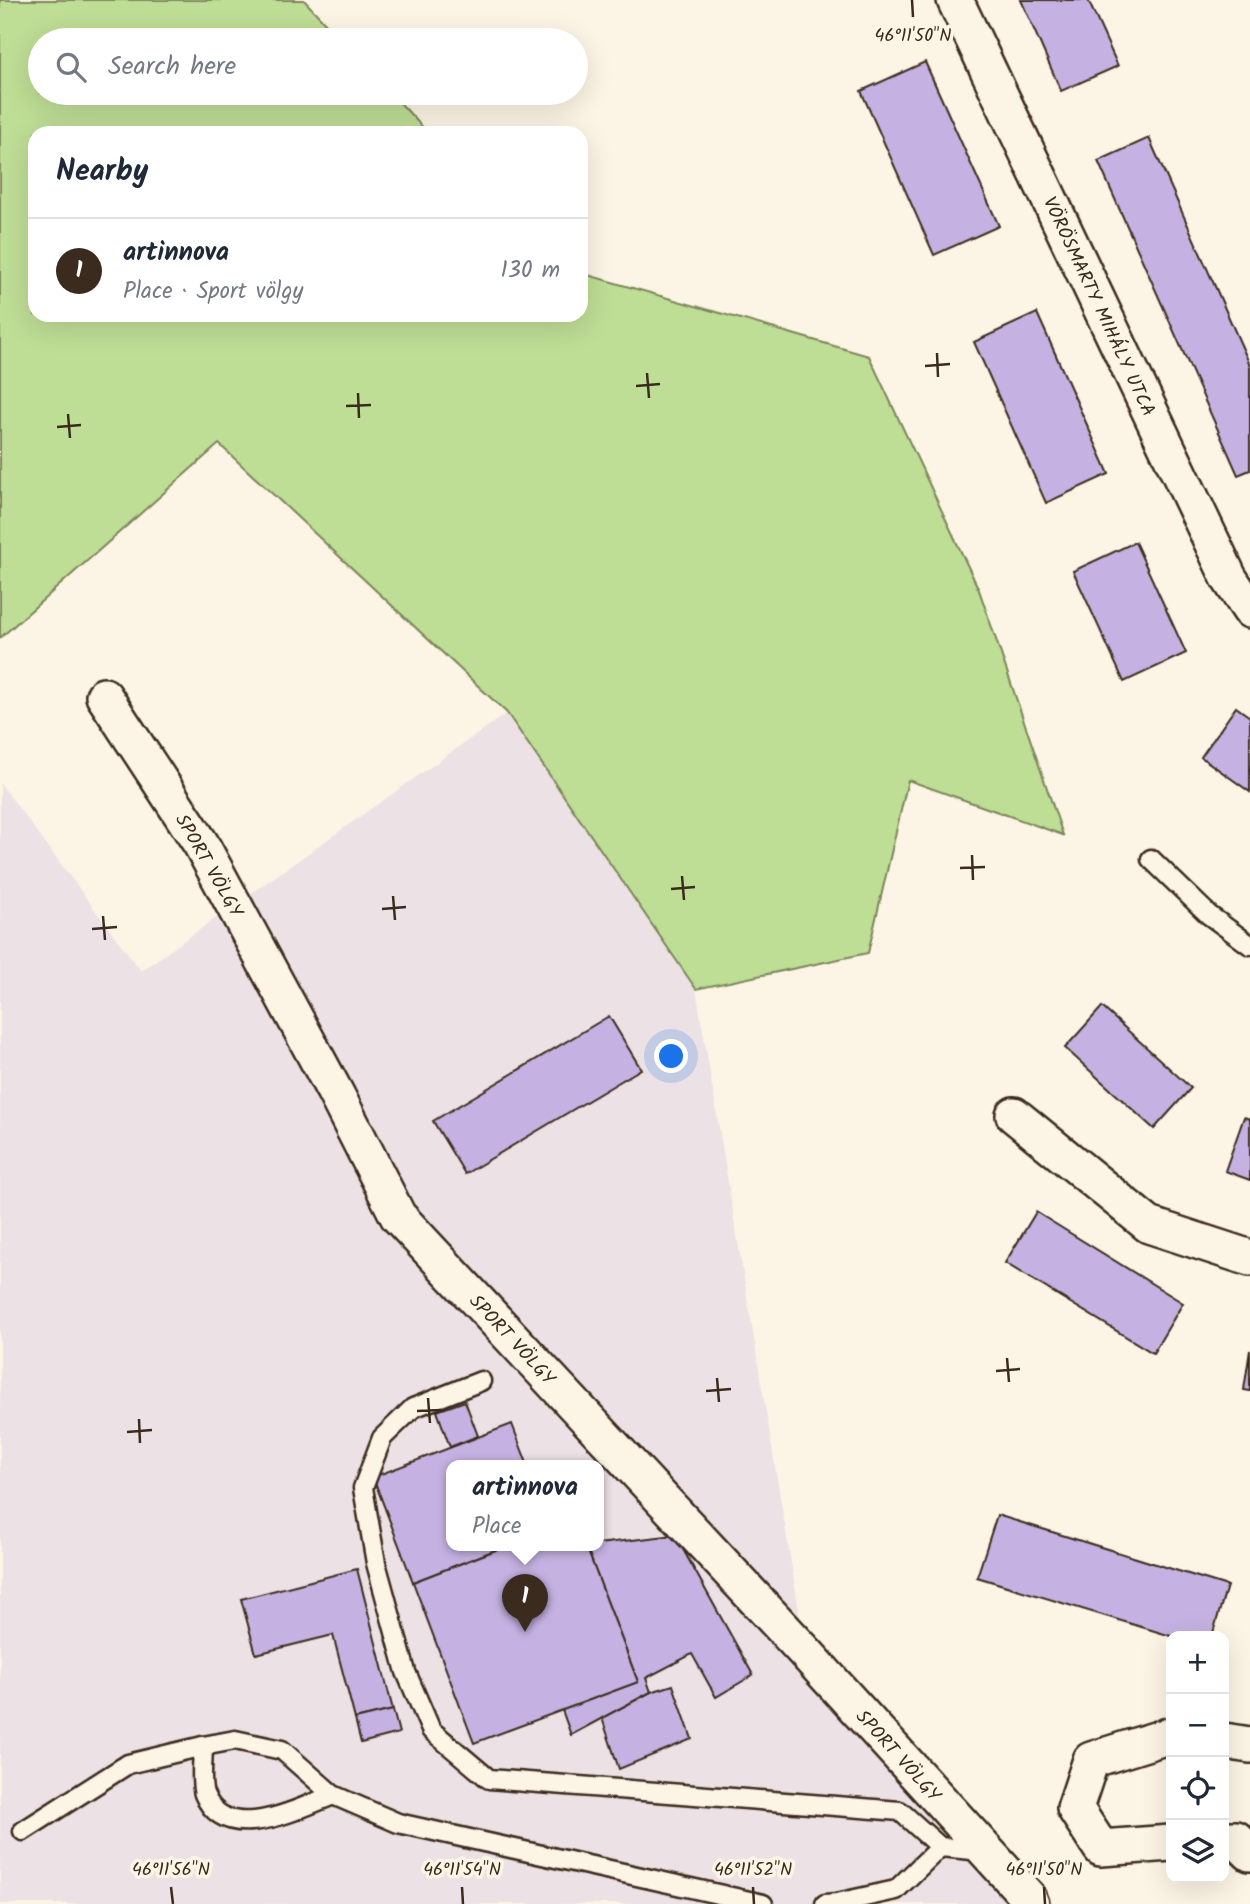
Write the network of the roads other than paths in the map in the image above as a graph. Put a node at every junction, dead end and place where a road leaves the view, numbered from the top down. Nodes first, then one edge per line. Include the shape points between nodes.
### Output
1 (955, 0) edge
2 (1250, 610) edge
3 (104, 696) dead end
4 (1151, 859) dead end
5 (1250, 945) edge
6 (1014, 1115) dead end
7 (1250, 1258) edge
8 (481, 1381) dead end
9 (1166, 1737) edge
10 (1229, 1742) edge
11 (1250, 1745) edge
12 (203, 1746) junction
13 (333, 1795) junction
14 (23, 1831) dead end
15 (1229, 1839) edge
16 (1166, 1843) edge
17 (940, 1847) junction
18 (986, 1851) junction
19 (1250, 1853) edge
20 (763, 1904) edge
21 (825, 1904) edge
22 (1031, 1904) edge

1 - 2 street, VÖRÖSMARTY MIHÁLY UTCA via 1229,578
3 - 18 street, SPORT VÖLGY via 201,844 398,1216
4 - 5 lane via 1209,915
6 - 7 street via 1149,1225
8 - 17 lane via 413,1408 382,1438 363,1488 376,1563 406,1672 432,1730 489,1779 900,1811
9 - 16 street via 1091,1760 1075,1808 1101,1848
10 - 11 street
12 - 13 lane via 235,1740 282,1750
12 - 13 lane via 203,1792 215,1811 239,1822 267,1820
12 - 14 lane via 128,1764
13 - 20 lane via 398,1823
15 - 19 street via 1236,1839
17 - 18 lane
17 - 21 lane via 895,1890
18 - 22 street, SPORT VÖLGY

